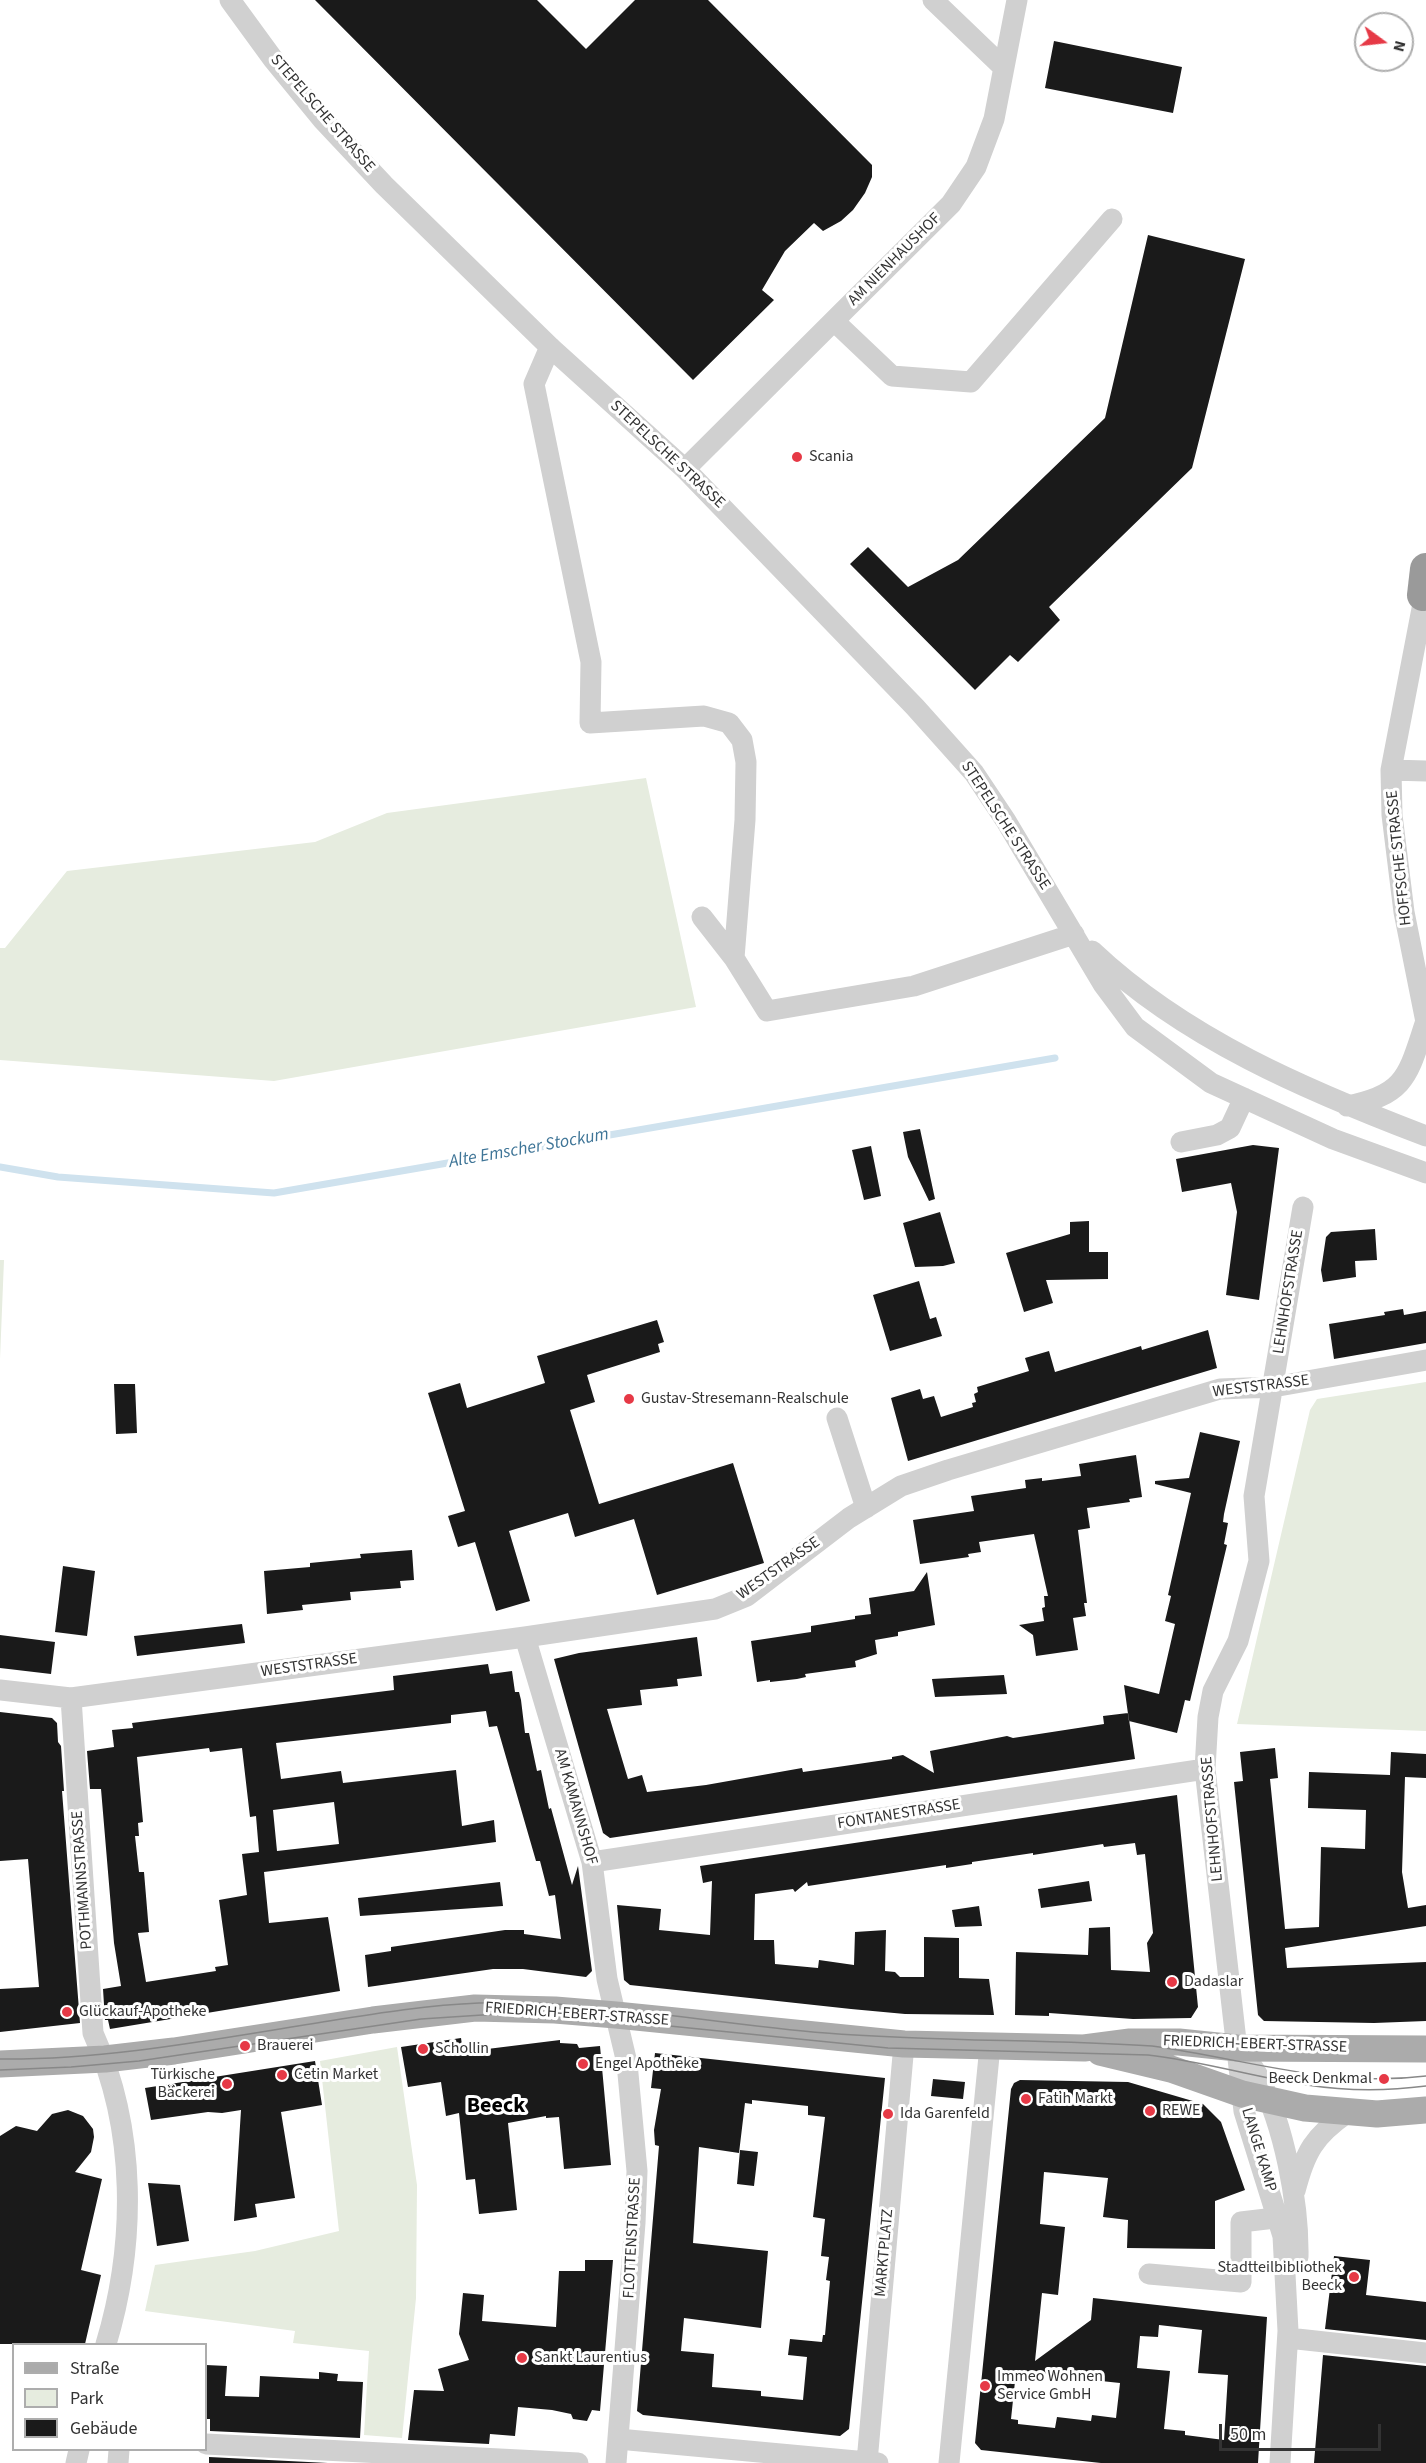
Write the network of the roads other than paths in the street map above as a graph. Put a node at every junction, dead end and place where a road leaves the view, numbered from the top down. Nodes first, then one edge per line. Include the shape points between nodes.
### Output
1 (230, 0) edge
2 (933, 0) edge
3 (1017, 0) edge
4 (1004, 68) junction
5 (1112, 219) dead end
6 (834, 321) junction
7 (550, 347) junction
8 (686, 469) junction
9 (1425, 584) edge
10 (1392, 770) junction
11 (1426, 771) edge
12 (702, 917) dead end
13 (1074, 934) junction
14 (734, 958) junction
15 (1426, 1022) edge
16 (1244, 1098) junction
17 (1347, 1106) junction
18 (1426, 1136) edge
19 (1180, 1142) dead end
20 (1426, 1173) edge
21 (1303, 1207) dead end
22 (1426, 1360) edge
23 (1273, 1387) junction
24 (837, 1418) dead end
25 (866, 1508) junction
26 (525, 1637) junction
27 (0, 1690) edge
28 (71, 1698) junction
29 (1205, 1769) junction
30 (592, 1862) junction
31 (616, 2014) junction
32 (904, 2044) junction
33 (990, 2046) junction
34 (1084, 2048) junction
35 (1237, 2048) junction
36 (1426, 2049) edge
37 (105, 2059) junction
38 (0, 2064) edge
39 (1242, 2094) junction
40 (1270, 2101) junction
41 (1426, 2110) edge
42 (1347, 2113) junction
43 (1290, 2209) junction
44 (1149, 2274) dead end
45 (1288, 2334) junction
46 (106, 2343) edge
47 (1426, 2353) edge
48 (618, 2439) junction
49 (207, 2444) edge
50 (429, 2460) edge
51 (872, 2462) edge
52 (578, 2463) edge
53 (616, 2463) edge
54 (949, 2463) edge
55 (1280, 2463) edge

1 - 7 street, STEPELSCHE STRASSE via 323,120
2 - 4 street
3 - 4 street, AM NIENHAUSHOF
4 - 6 street, AM NIENHAUSHOF via 994,119 975,167 951,204
5 - 6 street via 971,382 892,376
6 - 8 street, AM NIENHAUSHOF
7 - 8 street, STEPELSCHE STRASSE
7 - 14 street via 534,384 591,662 590,723 704,716 729,723 742,740 746,762 745,820
8 - 13 street, STEPELSCHE STRASSE via 974,772
9 - 10 street, HOFFSCHE STRASSE
10 - 11 street
10 - 15 street, HOFFSCHE STRASSE via 1392,815 1404,912
12 - 14 street
13 - 14 street via 914,986 767,1011
13 - 16 street, STEPELSCHE STRASSE via 1103,984 1136,1027 1211,1083
13 - 17 street, STEPELSCHE STRASSE via 1115,972 1163,1007 1238,1054
15 - 17 street via 1406,1074 1392,1092
16 - 19 street via 1230,1128 1217,1136
16 - 20 street, STEPELSCHE STRASSE via 1333,1139
17 - 18 street, STEPELSCHE STRASSE
21 - 23 street, LEHNHOFSTRASSE
22 - 23 street, WESTSTRASSE
23 - 25 street, WESTSTRASSE via 1220,1389 948,1470 902,1486
23 - 29 street, LEHNHOFSTRASSE via 1254,1496 1259,1561 1238,1641 1213,1691
24 - 25 street
25 - 26 street, WESTSTRASSE via 747,1596 715,1610
26 - 28 street, WESTSTRASSE
26 - 30 street, AM KAMANNSHOF
27 - 28 street, WESTSTRASSE
28 - 37 street, POTHMANNSTRASSE via 93,2033
29 - 30 street, FONTANESTRASSE
29 - 35 street, LEHNHOFSTRASSE
30 - 31 street, AM KAMANNSHOF via 607,1979
31 - 32 main road, FRIEDRICH-EBERT-STRASSE
31 - 37 main road, FRIEDRICH-EBERT-STRASSE via 475,2008
31 - 48 street, FLOTTENSTRASSE via 627,2063 637,2171
32 - 33 main road, FRIEDRICH-EBERT-STRASSE
32 - 51 street, MARKTPLATZ
33 - 34 main road, FRIEDRICH-EBERT-STRASSE
33 - 54 street
34 - 35 main road, FRIEDRICH-EBERT-STRASSE via 1110,2043 1179,2042
34 - 39 main road, FRIEDRICH-EBERT-STRASSE via 1171,2069
35 - 36 main road, FRIEDRICH-EBERT-STRASSE
35 - 39 street, LANGE KAMP
35 - 40 street, LANGE KAMP via 1258,2076
37 - 38 main road, FRIEDRICH-EBERT-STRASSE
37 - 46 street, POTHMANNSTRASSE via 116,2099 128,2218 121,2286
39 - 40 main road, FRIEDRICH-EBERT-STRASSE
39 - 43 street, LANGE KAMP via 1248,2127
40 - 42 main road, FRIEDRICH-EBERT-STRASSE
40 - 43 street, LANGE KAMP
41 - 42 main road, FRIEDRICH-EBERT-STRASSE
42 - 43 street via 1311,2145
43 - 44 street via 1241,2222 1241,2282
43 - 45 street, LANGE KAMP via 1284,2245
45 - 47 street
45 - 55 street, LANGE KAMP
48 - 51 street
48 - 53 street, FLOTTENSTRASSE
49 - 50 street
50 - 52 street

